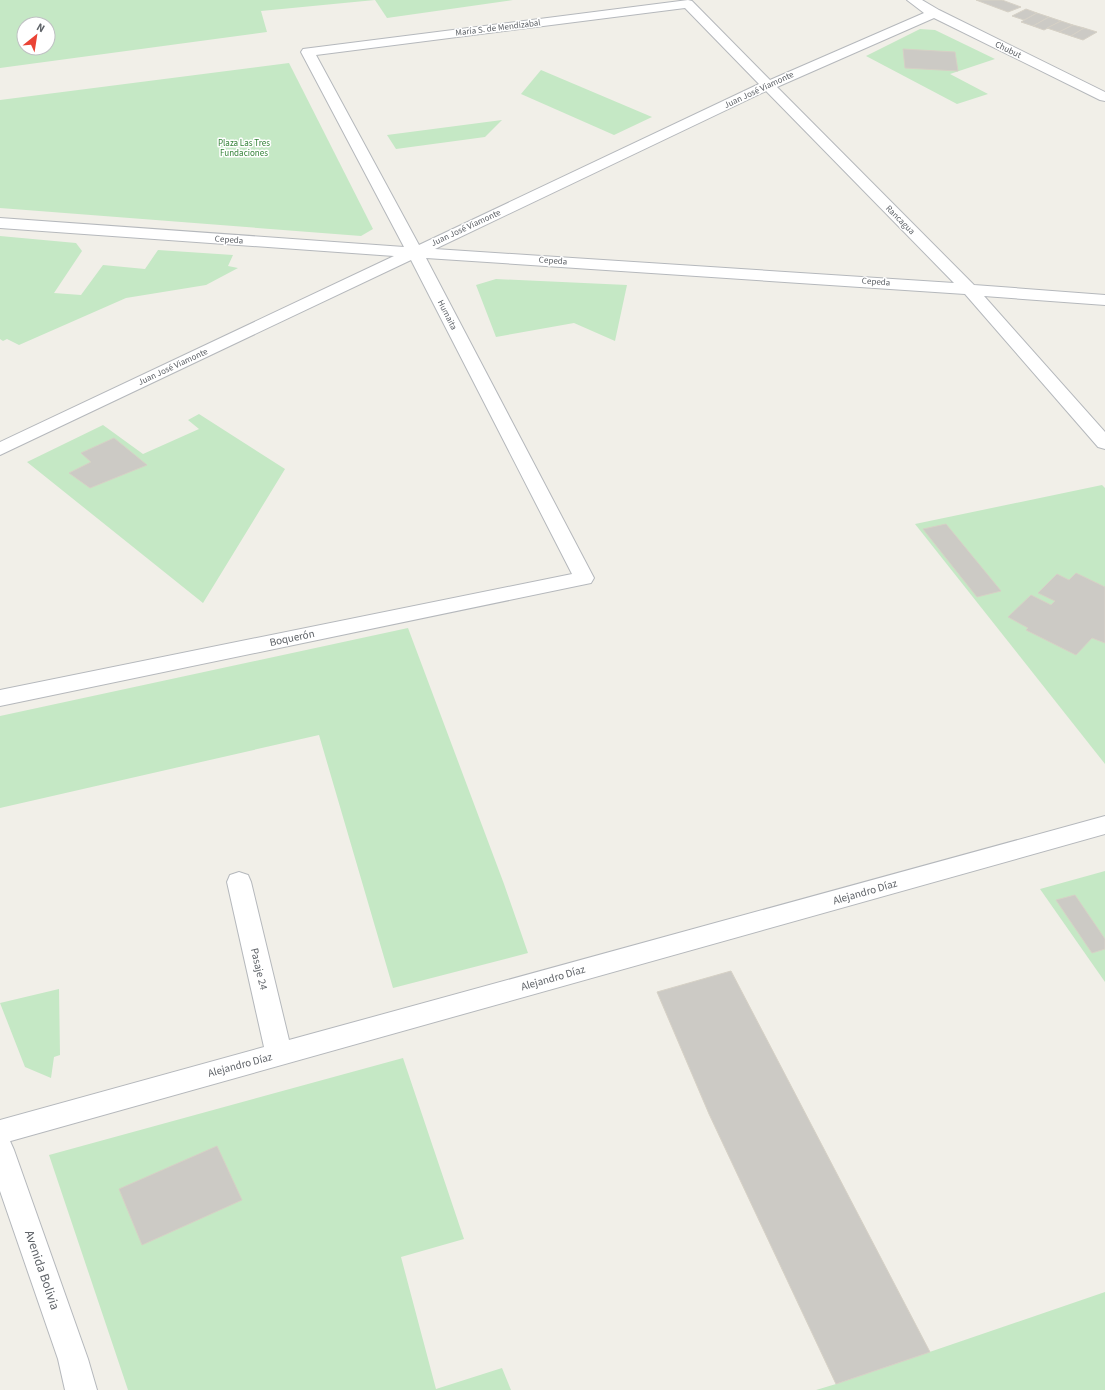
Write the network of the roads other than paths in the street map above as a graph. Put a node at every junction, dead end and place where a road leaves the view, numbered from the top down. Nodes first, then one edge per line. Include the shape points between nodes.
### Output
1 (913, 0) edge
2 (688, 4) joint
3 (934, 13) junction
4 (308, 52) joint
5 (767, 86) junction
6 (1105, 97) edge
7 (0, 223) edge
8 (415, 252) junction
9 (969, 289) junction
10 (1105, 300) edge
11 (1105, 444) edge
12 (0, 449) edge
13 (584, 578) joint
14 (0, 698) edge
15 (1105, 825) edge
16 (239, 882) dead end
17 (279, 1055) junction
18 (0, 1132) edge
19 (0, 1150) edge
20 (81, 1390) edge

1 - 3 street, Chubut
2 - 4 street, María S. de Mendizabal
2 - 5 street, Rancagua
3 - 5 street, Juan José Viamonte
3 - 6 street, Chubut
4 - 8 street, Humaita
5 - 8 street, Juan José Viamonte
5 - 9 street, Rancagua
7 - 8 street, Cepeda
8 - 9 street, Cepeda
8 - 12 street, Juan José Viamonte
8 - 13 street, Humaita
9 - 10 street, Cepeda
9 - 11 street, Rancagua
13 - 14 street, Boquerón
15 - 17 street, Alejandro Díaz
16 - 17 street, Pasaje 24
17 - 18 street, Alejandro Díaz
19 - 20 street, Avenida Bolivia via 73,1359

